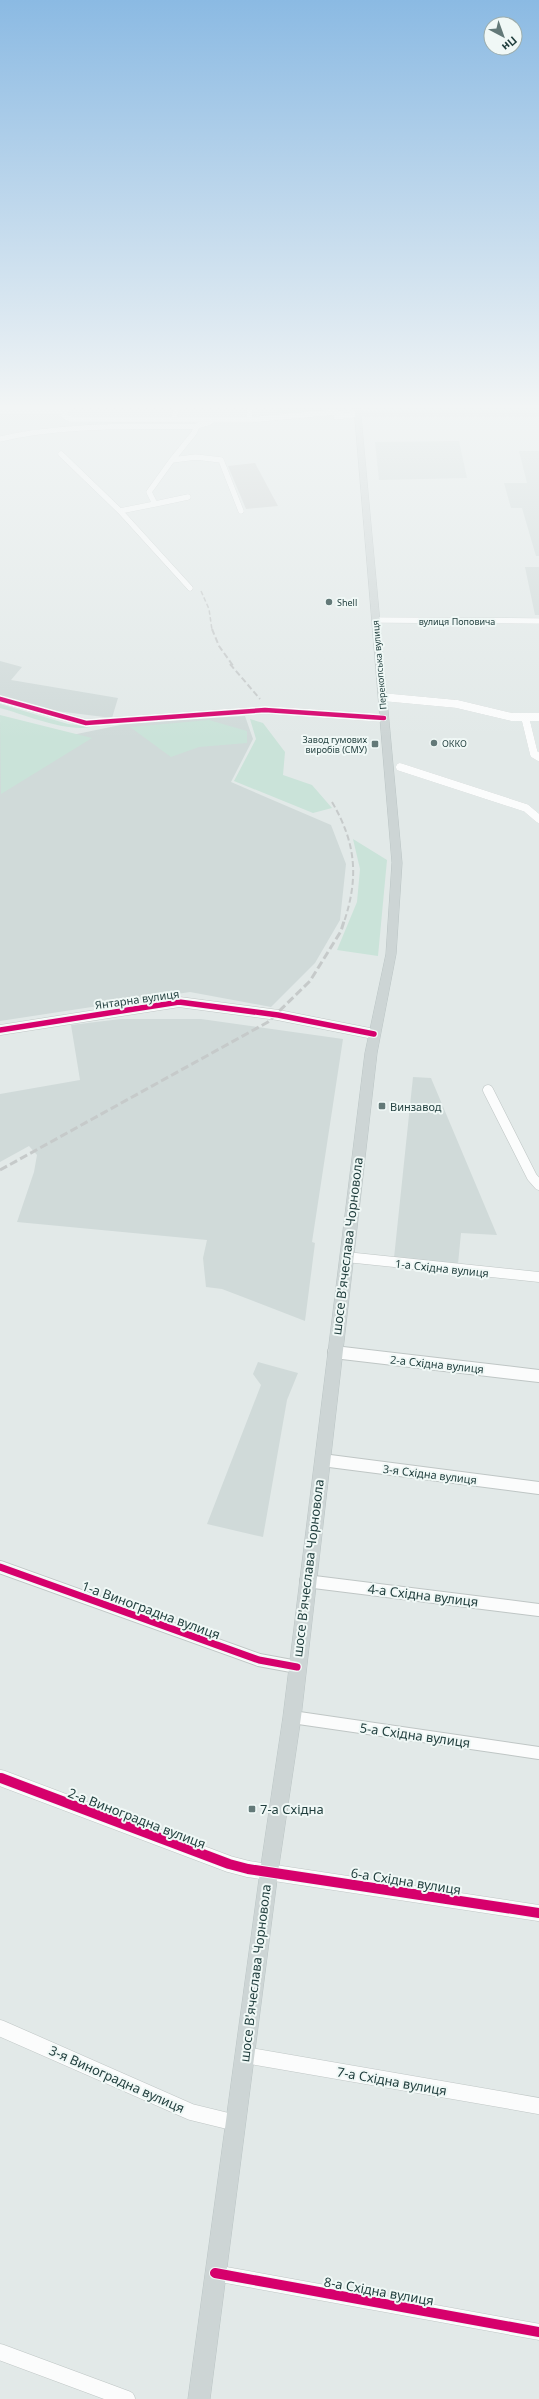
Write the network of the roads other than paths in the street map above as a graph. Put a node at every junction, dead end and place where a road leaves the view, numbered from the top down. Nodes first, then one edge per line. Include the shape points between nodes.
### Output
1 (124, 515) edge
2 (367, 515) edge
3 (190, 588) dead end
4 (376, 620) junction
5 (539, 621) edge
6 (382, 697) junction
7 (0, 700) edge
8 (524, 717) junction
9 (539, 717) edge
10 (384, 718) junction
11 (539, 757) edge
12 (400, 767) dead end
13 (539, 819) edge
14 (393, 928) joint
15 (0, 1030) edge
16 (374, 1034) junction
17 (488, 1090) dead end
18 (539, 1185) edge
19 (346, 1257) junction
20 (539, 1277) edge
21 (334, 1352) junction
22 (539, 1376) edge
23 (322, 1460) junction
24 (539, 1488) edge
25 (0, 1567) edge
26 (306, 1581) junction
27 (539, 1610) edge
28 (296, 1667) junction
29 (292, 1717) junction
30 (539, 1753) edge
31 (0, 1778) edge
32 (269, 1872) junction
33 (539, 1913) edge
34 (0, 2028) edge
35 (245, 2055) junction
36 (539, 2106) edge
37 (236, 2123) junction
38 (215, 2273) junction
39 (539, 2332) edge
40 (0, 2352) edge
41 (127, 2399) edge
42 (198, 2399) edge

1 - 3 street
2 - 4 main road, Перекопська вулиця
4 - 5 street, вулиця Поповича
4 - 6 main road, Перекопська вулиця
6 - 8 street via 457,704 508,716
6 - 10 main road, Перекопська вулиця
7 - 10 street via 86,723 265,710
8 - 9 street
8 - 11 street via 534,754
10 - 14 main road, Перекопська вулиця via 396,863
12 - 13 street via 526,808
14 - 16 main road, шосе В'ячеслава Чорновола via 390,965
15 - 16 street, Янтарна вулиця via 179,1002 278,1015
16 - 19 main road, шосе В'ячеслава Чорновола
17 - 18 street via 532,1177
19 - 20 street, 1-а Східна вулиця
19 - 21 main road, шосе В'ячеслава Чорновола
21 - 22 street, 2-а Східна вулиця
21 - 23 main road, шосе В'ячеслава Чорновола
23 - 24 street, 3-я Східна вулиця
23 - 26 main road, шосе В'ячеслава Чорновола
25 - 28 street, 1-а Виноградна вулиця via 259,1660
26 - 27 street, 4-а Східна вулиця
26 - 28 main road, шосе В'ячеслава Чорновола
28 - 29 main road, шосе В'ячеслава Чорновола
29 - 30 street, 5-а Східна вулиця
29 - 32 main road, шосе В'ячеслава Чорновола
31 - 32 street, 2-а Виноградна вулиця via 229,1864
32 - 33 street, 6-а Східна вулиця
32 - 35 main road, шосе В'ячеслава Чорновола
34 - 37 street, 3-я Виноградна вулиця via 191,2112
35 - 36 street, 7-а Східна вулиця
35 - 37 main road, шосе В'ячеслава Чорновола
37 - 38 main road, шосе В'ячеслава Чорновола
38 - 39 street, 8-а Східна вулиця
38 - 42 main road, шосе В'ячеслава Чорновола
40 - 41 street

